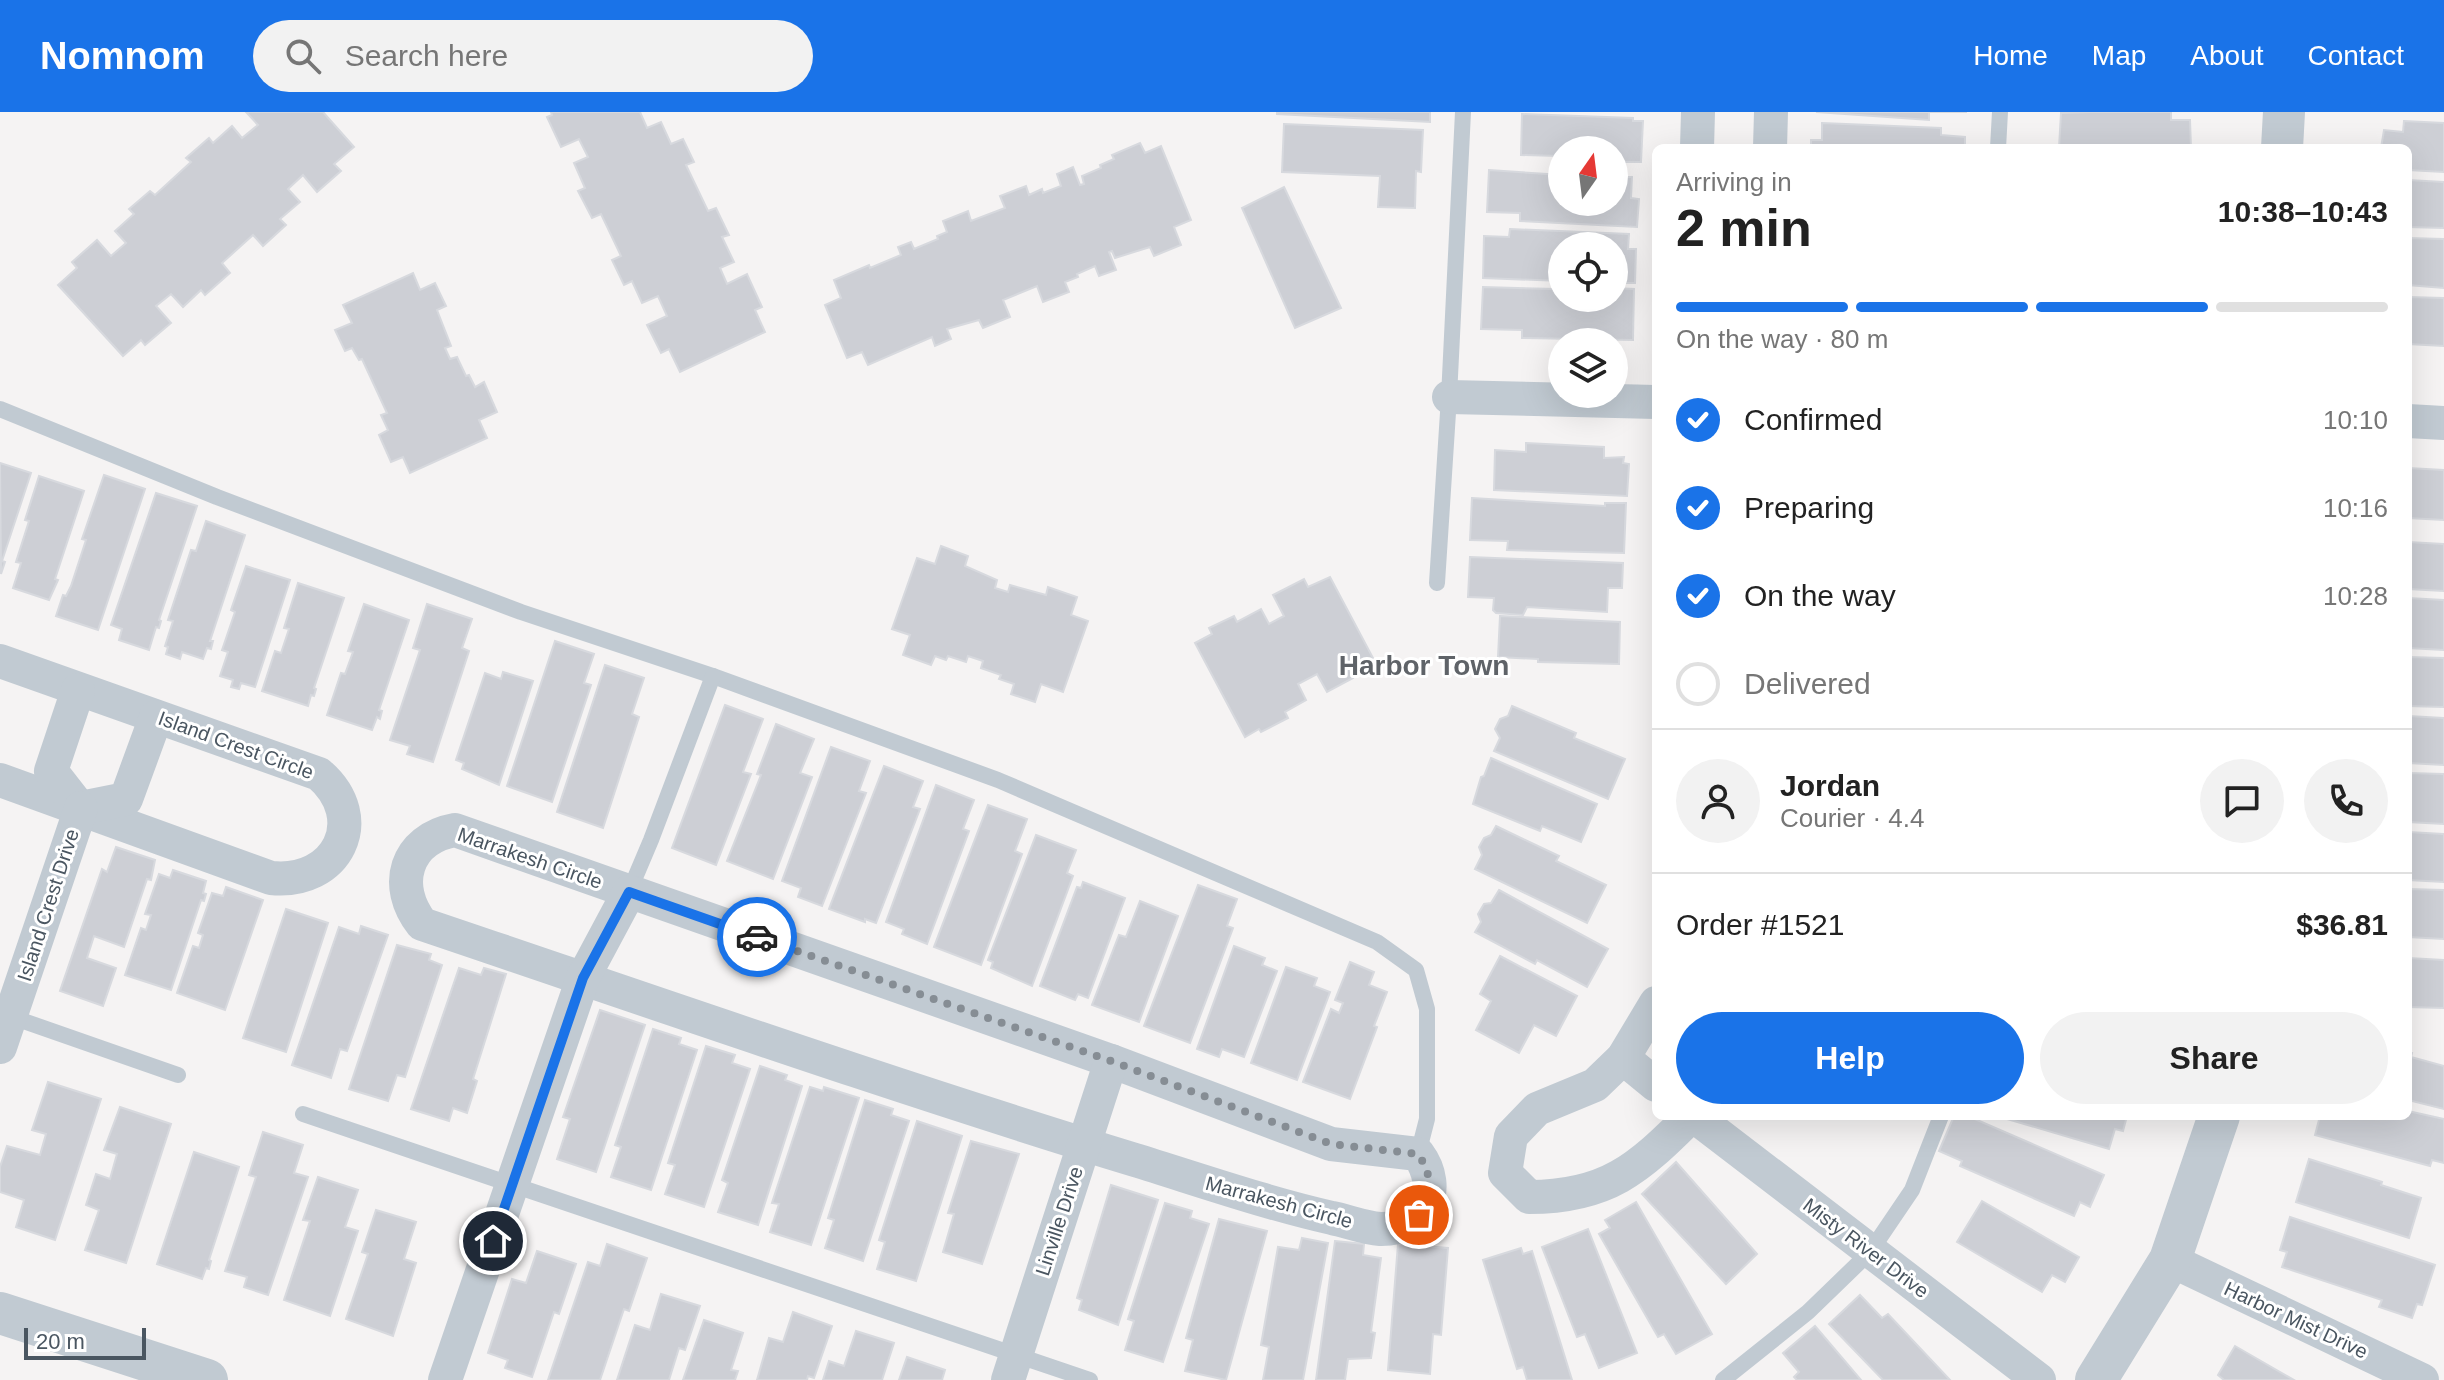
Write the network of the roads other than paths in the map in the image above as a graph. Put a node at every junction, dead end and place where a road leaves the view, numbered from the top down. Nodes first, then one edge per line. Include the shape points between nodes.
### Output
1 (1463, 112) edge
2 (1698, 112) edge
3 (1771, 112) edge
4 (2000, 112) edge
5 (2284, 112) edge
6 (1697, 144) edge
7 (1770, 144) edge
8 (1998, 144) edge
9 (2282, 144) edge
10 (1449, 397) junction
11 (1652, 402) edge
12 (0, 409) edge
13 (2412, 421) edge
14 (2444, 423) edge
15 (1437, 583) dead end
16 (0, 661) edge
17 (713, 676) junction
18 (78, 690) junction
19 (156, 717) junction
20 (0, 780) edge
21 (81, 808) junction
22 (629, 892) junction
23 (583, 978) junction
24 (1652, 1010) edge
25 (4, 1025) edge
26 (1623, 1058) junction
27 (1111, 1061) junction
28 (178, 1075) dead end
29 (1652, 1082) edge
30 (303, 1114) dead end
31 (1688, 1120) edge
32 (1697, 1120) edge
33 (1939, 1120) edge
34 (2218, 1120) edge
35 (1084, 1144) junction
36 (1418, 1154) junction
37 (512, 1185) junction
38 (1870, 1252) junction
39 (2170, 1260) junction
40 (0, 1313) edge
41 (1012, 1368) edge
42 (207, 1380) edge
43 (445, 1380) edge
44 (1090, 1380) edge
45 (1723, 1380) edge
46 (2039, 1380) edge
47 (2096, 1380) edge
48 (2422, 1380) edge

1 - 10 lane
2 - 6 street
3 - 7 street
4 - 8 lane
5 - 9 street
10 - 11 street
10 - 15 lane
12 - 17 lane via 507,606
13 - 14 street
16 - 18 street, Island Crest Circle
17 - 22 lane
17 - 36 lane via 998,780 1377,942 1416,970 1427,1009 1427,1119
18 - 19 street, Island Crest Circle
18 - 21 street, Island Crest Drive via 51,771
19 - 21 street, Island Crest Drive via 126,799
19 - 21 street, Island Crest Circle via 319,774 335,789 343,811 335,853 307,876 271,878
20 - 21 street, Island Crest Circle
21 - 25 street, Island Crest Drive
22 - 23 street
22 - 23 street, Marrakesh Circle via 455,830 433,837 414,854 407,869 406,897 422,924
22 - 27 street, Marrakesh Circle
23 - 35 street, Marrakesh Circle
23 - 37 street
24 - 26 street
25 - 28 lane
26 - 29 street
26 - 31 street via 1595,1085 1537,1109 1511,1136 1505,1173 1529,1197 1557,1197 1611,1183 1648,1159
27 - 35 street, Linville Drive
27 - 36 street, Marrakesh Circle via 1331,1144
30 - 37 lane
32 - 38 street, Misty River Drive
33 - 38 lane via 1912,1190
34 - 39 street
35 - 36 street, Marrakesh Circle via 1298,1211 1380,1229 1409,1223 1426,1204 1429,1176
35 - 41 street, Linville Drive
37 - 41 lane
37 - 43 street
38 - 45 lane via 1808,1312
38 - 46 street, Misty River Drive
39 - 47 street
39 - 48 street, Harbor Mist Drive
40 - 42 street
41 - 44 lane

